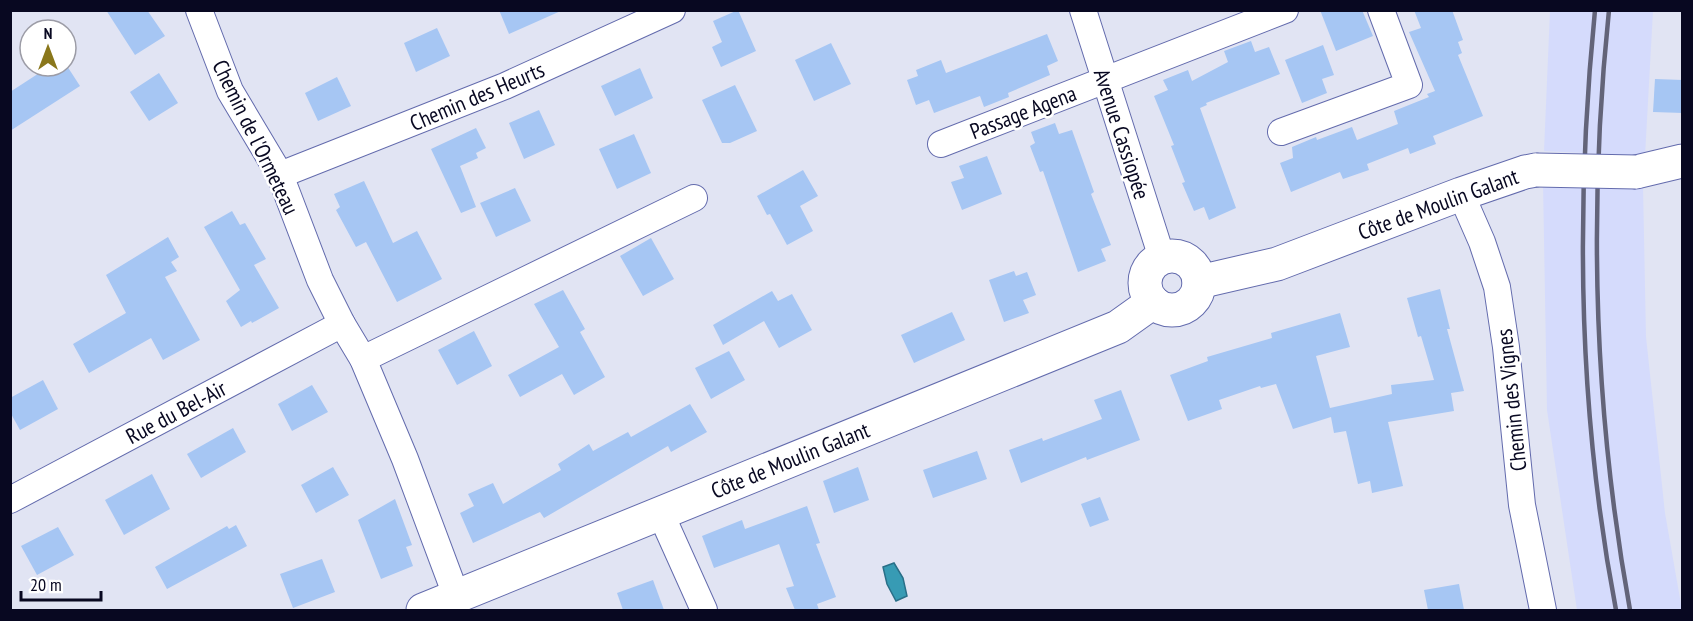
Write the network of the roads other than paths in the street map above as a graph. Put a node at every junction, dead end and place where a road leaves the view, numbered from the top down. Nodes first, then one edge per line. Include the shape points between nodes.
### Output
1 (199, 10) edge
2 (672, 10) edge
3 (1083, 10) edge
4 (1285, 10) edge
5 (1381, 10) edge
6 (1105, 80) junction
7 (1281, 132) dead end
8 (941, 144) dead end
9 (1683, 161) edge
10 (280, 175) junction
11 (1461, 194) junction
12 (694, 198) dead end
13 (1162, 258) junction
14 (1199, 282) junction
15 (1153, 302) junction
16 (342, 324) junction
17 (363, 359) junction
18 (10, 500) edge
19 (660, 512) junction
20 (457, 598) junction
21 (423, 610) edge
22 (704, 610) edge
23 (1543, 610) edge

1 - 10 street, Chemin de l'Ormeteau via 230,91
2 - 10 street, Chemin des Heurts via 505,86
3 - 6 street, Avenue Cassiopée
4 - 6 street, Passage Agena
5 - 7 street via 1409,85
6 - 8 street, Passage Agena
6 - 13 street, Avenue Cassiopée
9 - 11 street, Côte de Moulin Galant, bridge via 1636,172 1525,172
10 - 16 street, Chemin de l'Ormeteau via 320,280
11 - 14 street, Côte de Moulin Galant via 1277,264
11 - 23 street, Chemin des Vignes via 1497,287 1522,505
12 - 17 street
13 - 14 street via 1186,260
13 - 15 street via 1146,274 1145,284
14 - 15 street via 1198,291 1187,305 1174,310
15 - 19 street, Côte de Moulin Galant via 1118,327
16 - 17 street, Chemin de l'Ormeteau
16 - 18 street, Rue du Bel-Air
17 - 20 street, Chemin de l'Ormeteau
19 - 20 street, Côte de Moulin Galant
19 - 22 street
20 - 21 street, Côte de Moulin Galant

